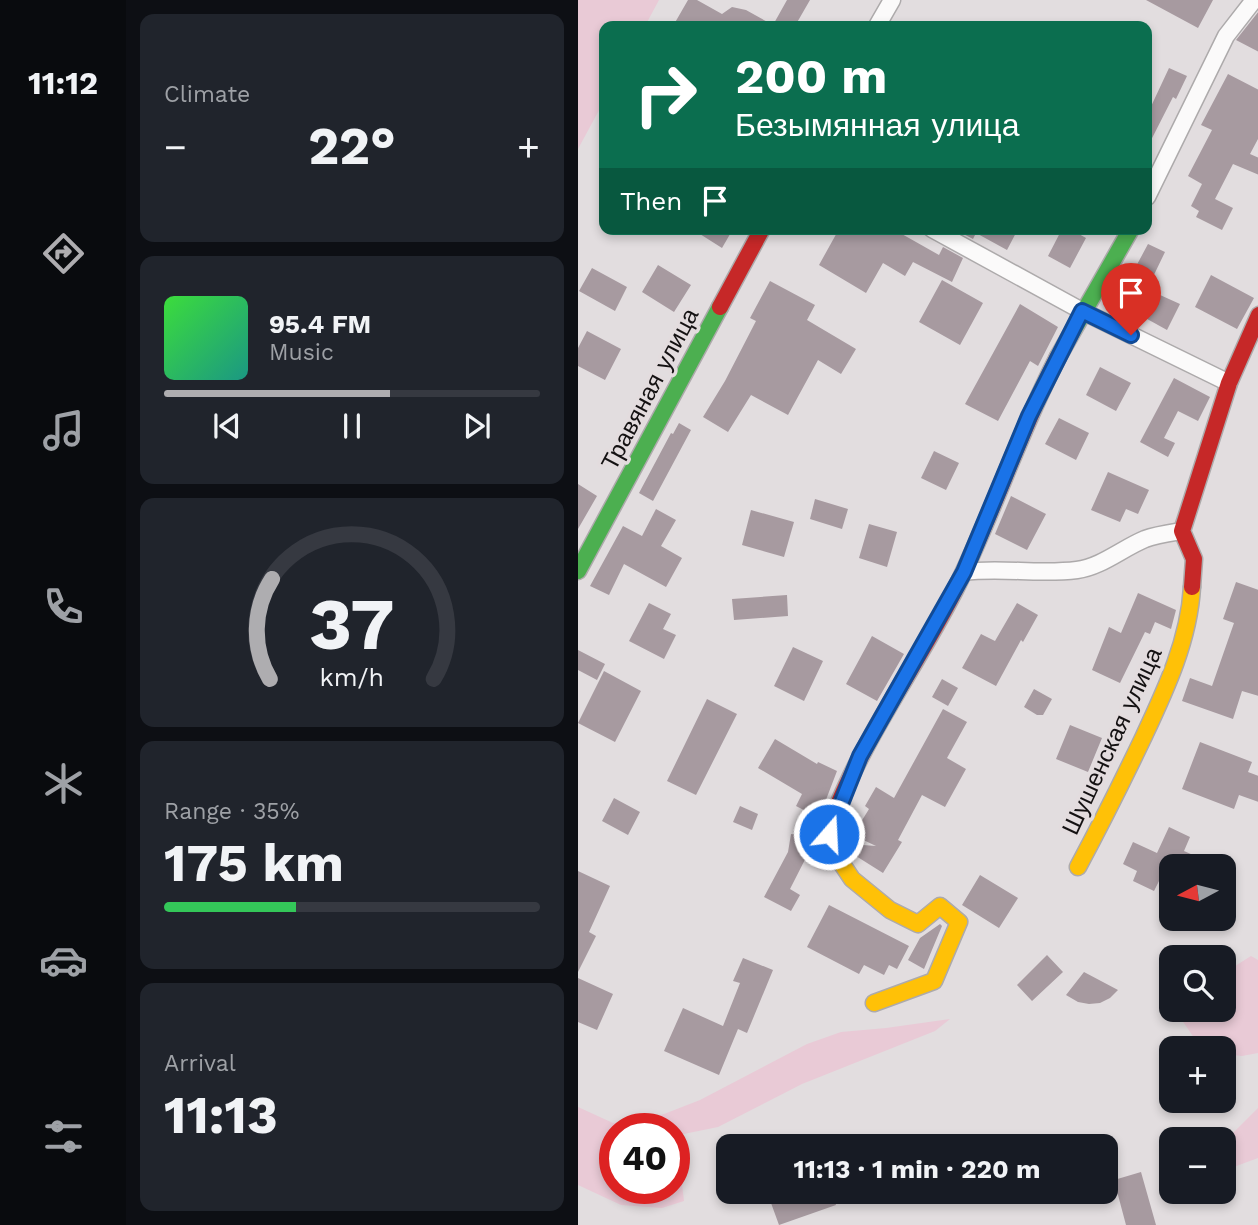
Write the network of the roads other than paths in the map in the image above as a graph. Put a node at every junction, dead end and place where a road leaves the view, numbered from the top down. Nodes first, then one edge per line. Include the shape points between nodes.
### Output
1 (892, 0) edge
2 (1254, 0) edge
3 (880, 21) edge
4 (1152, 187) edge
5 (759, 235) edge
6 (943, 235) edge
7 (1127, 235) edge
8 (1082, 311) junction
9 (1259, 315) edge
10 (1228, 383) junction
11 (1182, 531) junction
12 (578, 571) edge
13 (964, 572) junction
14 (1078, 867) dead end
15 (874, 1003) dead end

1 - 3 street
2 - 4 street via 1226,36
5 - 12 street, Травяная улица
6 - 8 street
7 - 8 street
8 - 10 street
8 - 13 street via 1029,416
9 - 10 street
10 - 11 street
11 - 13 street via 1145,539 1079,570
11 - 14 street, Шушенская улица via 1193,559 1190,608 1179,652 1153,717
13 - 15 street via 860,756 829,834 852,879 890,910 918,924 940,906 959,922 934,981

